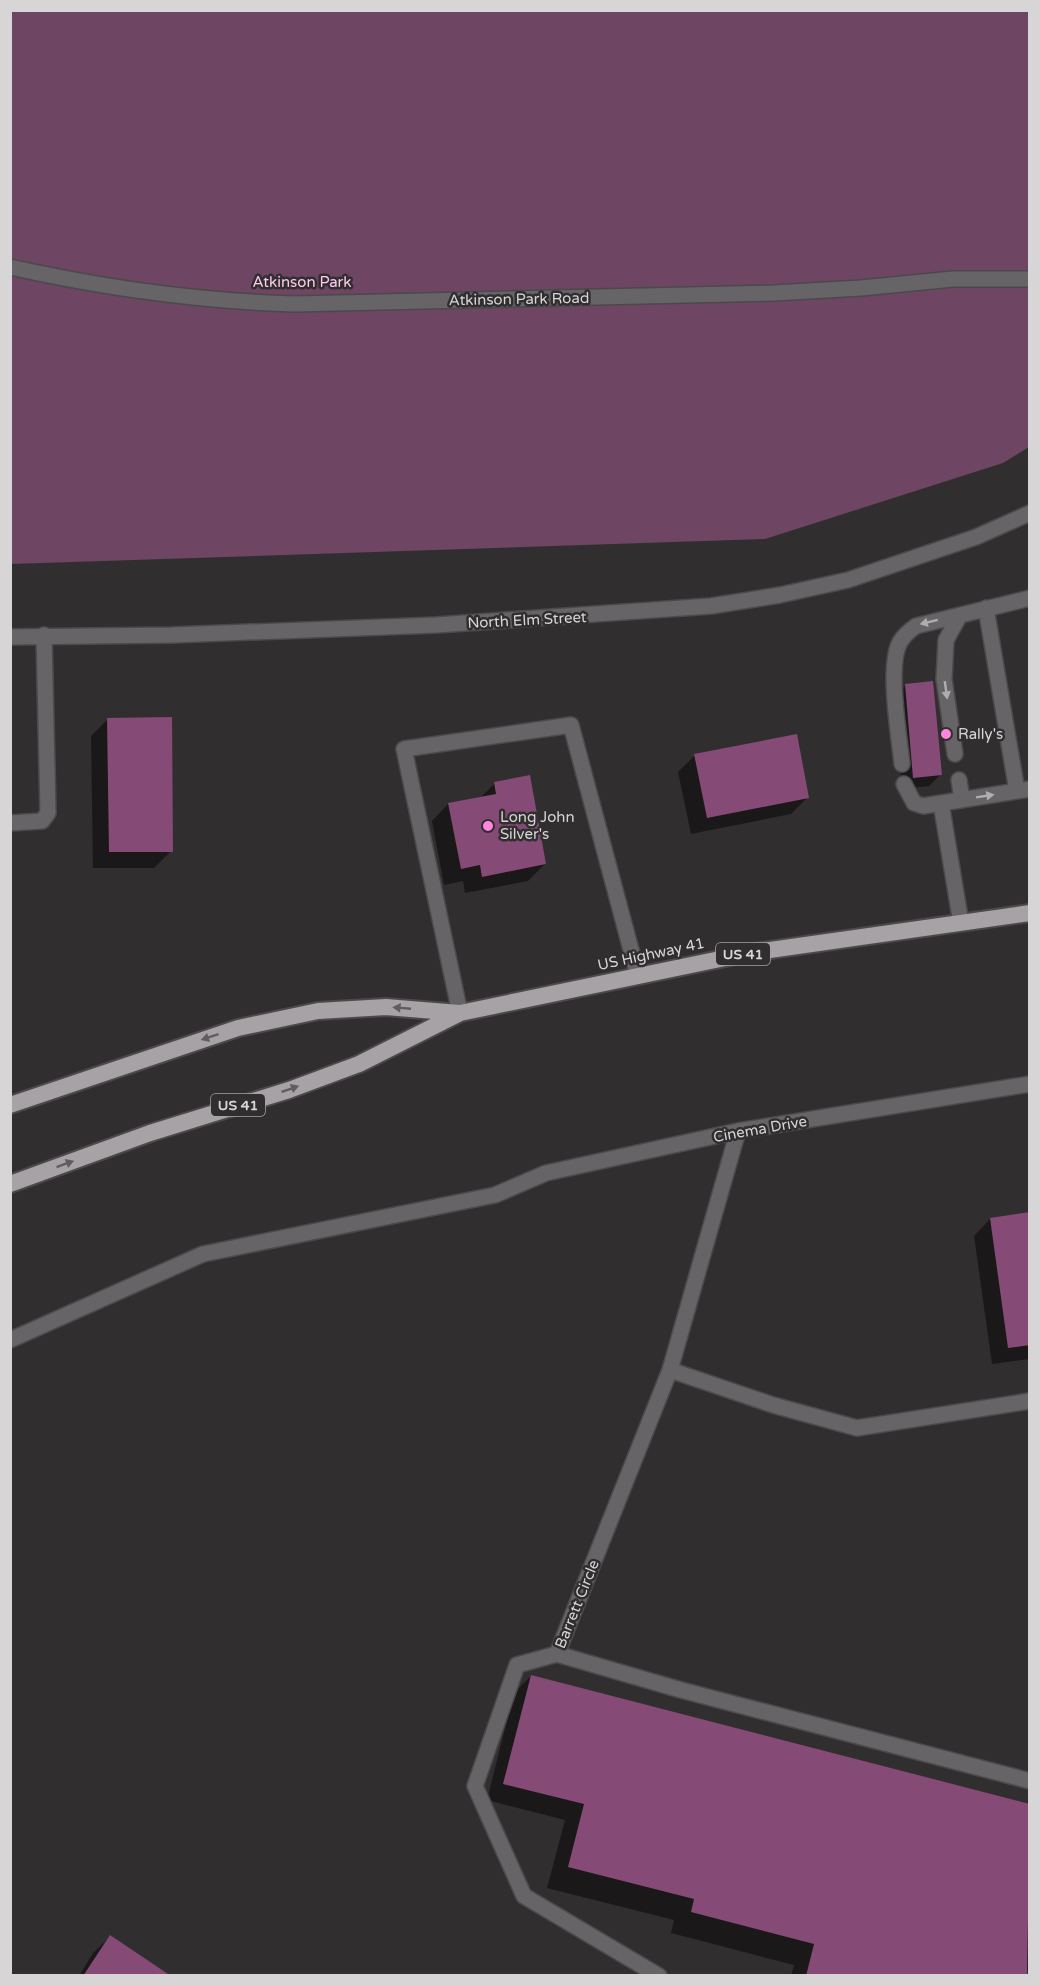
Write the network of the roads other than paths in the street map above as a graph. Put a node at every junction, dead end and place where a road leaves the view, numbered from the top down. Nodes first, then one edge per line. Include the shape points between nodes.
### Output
1 (10, 267) edge
2 (1029, 279) edge
3 (1028, 519) edge
4 (1029, 598) edge
5 (986, 608) junction
6 (960, 615) junction
7 (44, 635) junction
8 (10, 637) edge
9 (955, 754) dead end
10 (902, 764) dead end
11 (959, 780) dead end
12 (904, 784) dead end
13 (1023, 790) edge
14 (962, 800) junction
15 (942, 803) junction
16 (10, 823) edge
17 (1029, 913) edge
18 (961, 923) junction
19 (638, 976) junction
20 (460, 1013) junction
21 (1029, 1084) edge
22 (10, 1105) edge
23 (738, 1131) junction
24 (10, 1184) edge
25 (10, 1340) edge
26 (669, 1370) junction
27 (1029, 1401) edge
28 (557, 1654) junction
29 (1029, 1781) edge
30 (659, 1976) edge

1 - 2 street, Atkinson Park Road via 79,282 224,302 294,304 774,293 952,279
3 - 7 street, North Elm Street via 848,580 780,596 711,606 436,625 172,635
4 - 5 street
5 - 6 street
5 - 13 street
6 -> 9 street via 946,640 944,679
6 -> 10 street via 916,626 898,644 894,667
7 - 8 street, North Elm Street
7 - 16 street via 48,813 42,821
11 - 14 street
12 - 15 street via 914,803
14 -> 13 street
14 - 15 street
15 - 18 street
17 - 18 highway, US Highway 41 / US 41
18 - 19 highway, US Highway 41 / US 41 via 749,952
19 - 20 highway, US Highway 41 / US 41
19 - 20 street via 571,724 404,749
20 -> 22 highway, US 41 via 386,1007 318,1011 238,1028
24 -> 20 highway, US 41 via 359,1064
21 - 23 street, Cinema Drive
23 - 25 street, Cinema Drive via 546,1173 495,1195 203,1254
23 - 26 street, Barrett Circle
26 - 27 street via 857,1428
26 - 28 street, Barrett Circle
28 - 29 street
28 - 30 street, Barrett Circle via 517,1665 475,1786 524,1896

